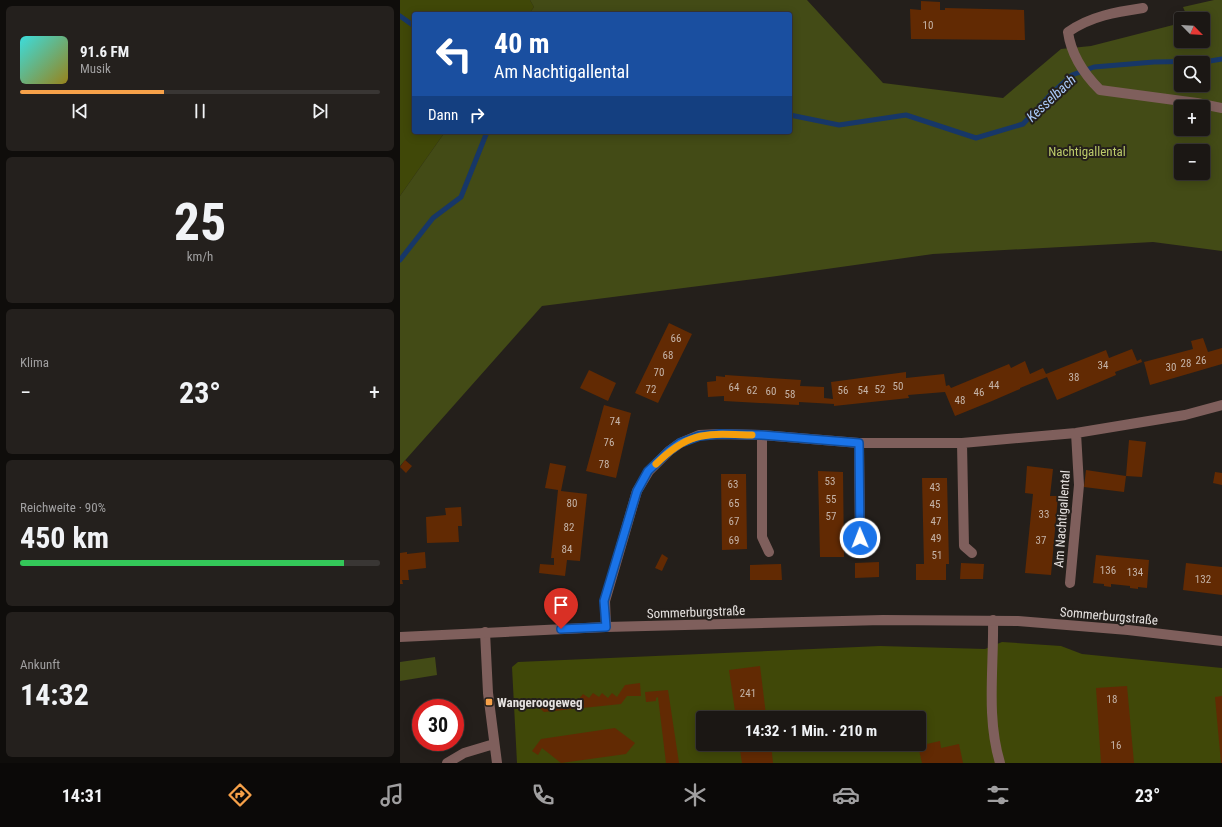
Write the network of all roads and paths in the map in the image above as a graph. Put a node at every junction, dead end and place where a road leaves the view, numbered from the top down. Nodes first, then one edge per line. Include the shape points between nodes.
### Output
1 (1143, 8) dead end
2 (1222, 108) edge
3 (1222, 405) edge
4 (1076, 433) junction
5 (762, 435) junction
6 (859, 443) junction
7 (962, 443) junction
8 (867, 551) dead end
9 (769, 552) dead end
10 (972, 553) dead end
11 (1070, 583) dead end
12 (993, 620) junction
13 (606, 627) junction
14 (485, 632) junction
15 (400, 638) edge
16 (1222, 641) edge
17 (494, 744) junction
18 (447, 763) edge
19 (497, 763) edge
20 (1000, 763) edge

1 - 2 street via 1096,17 1068,32 1069,42 1089,79 1100,90
3 - 4 street via 1185,415
4 - 7 street
4 - 11 street, Am Nachtigallental via 1079,485
5 - 6 street
5 - 9 street via 762,537
5 - 13 street via 699,436 680,443 648,471 637,491 604,601
6 - 7 street
6 - 8 street via 860,538
7 - 10 street via 964,546
12 - 13 street, Sommerburgstraße
12 - 16 street, Sommerburgstraße via 1051,623
12 - 20 street via 993,731
13 - 14 street, Sommerburgstraße
14 - 15 street, Sommerburgstraße
14 - 17 street
17 - 18 street via 464,753
17 - 19 street

